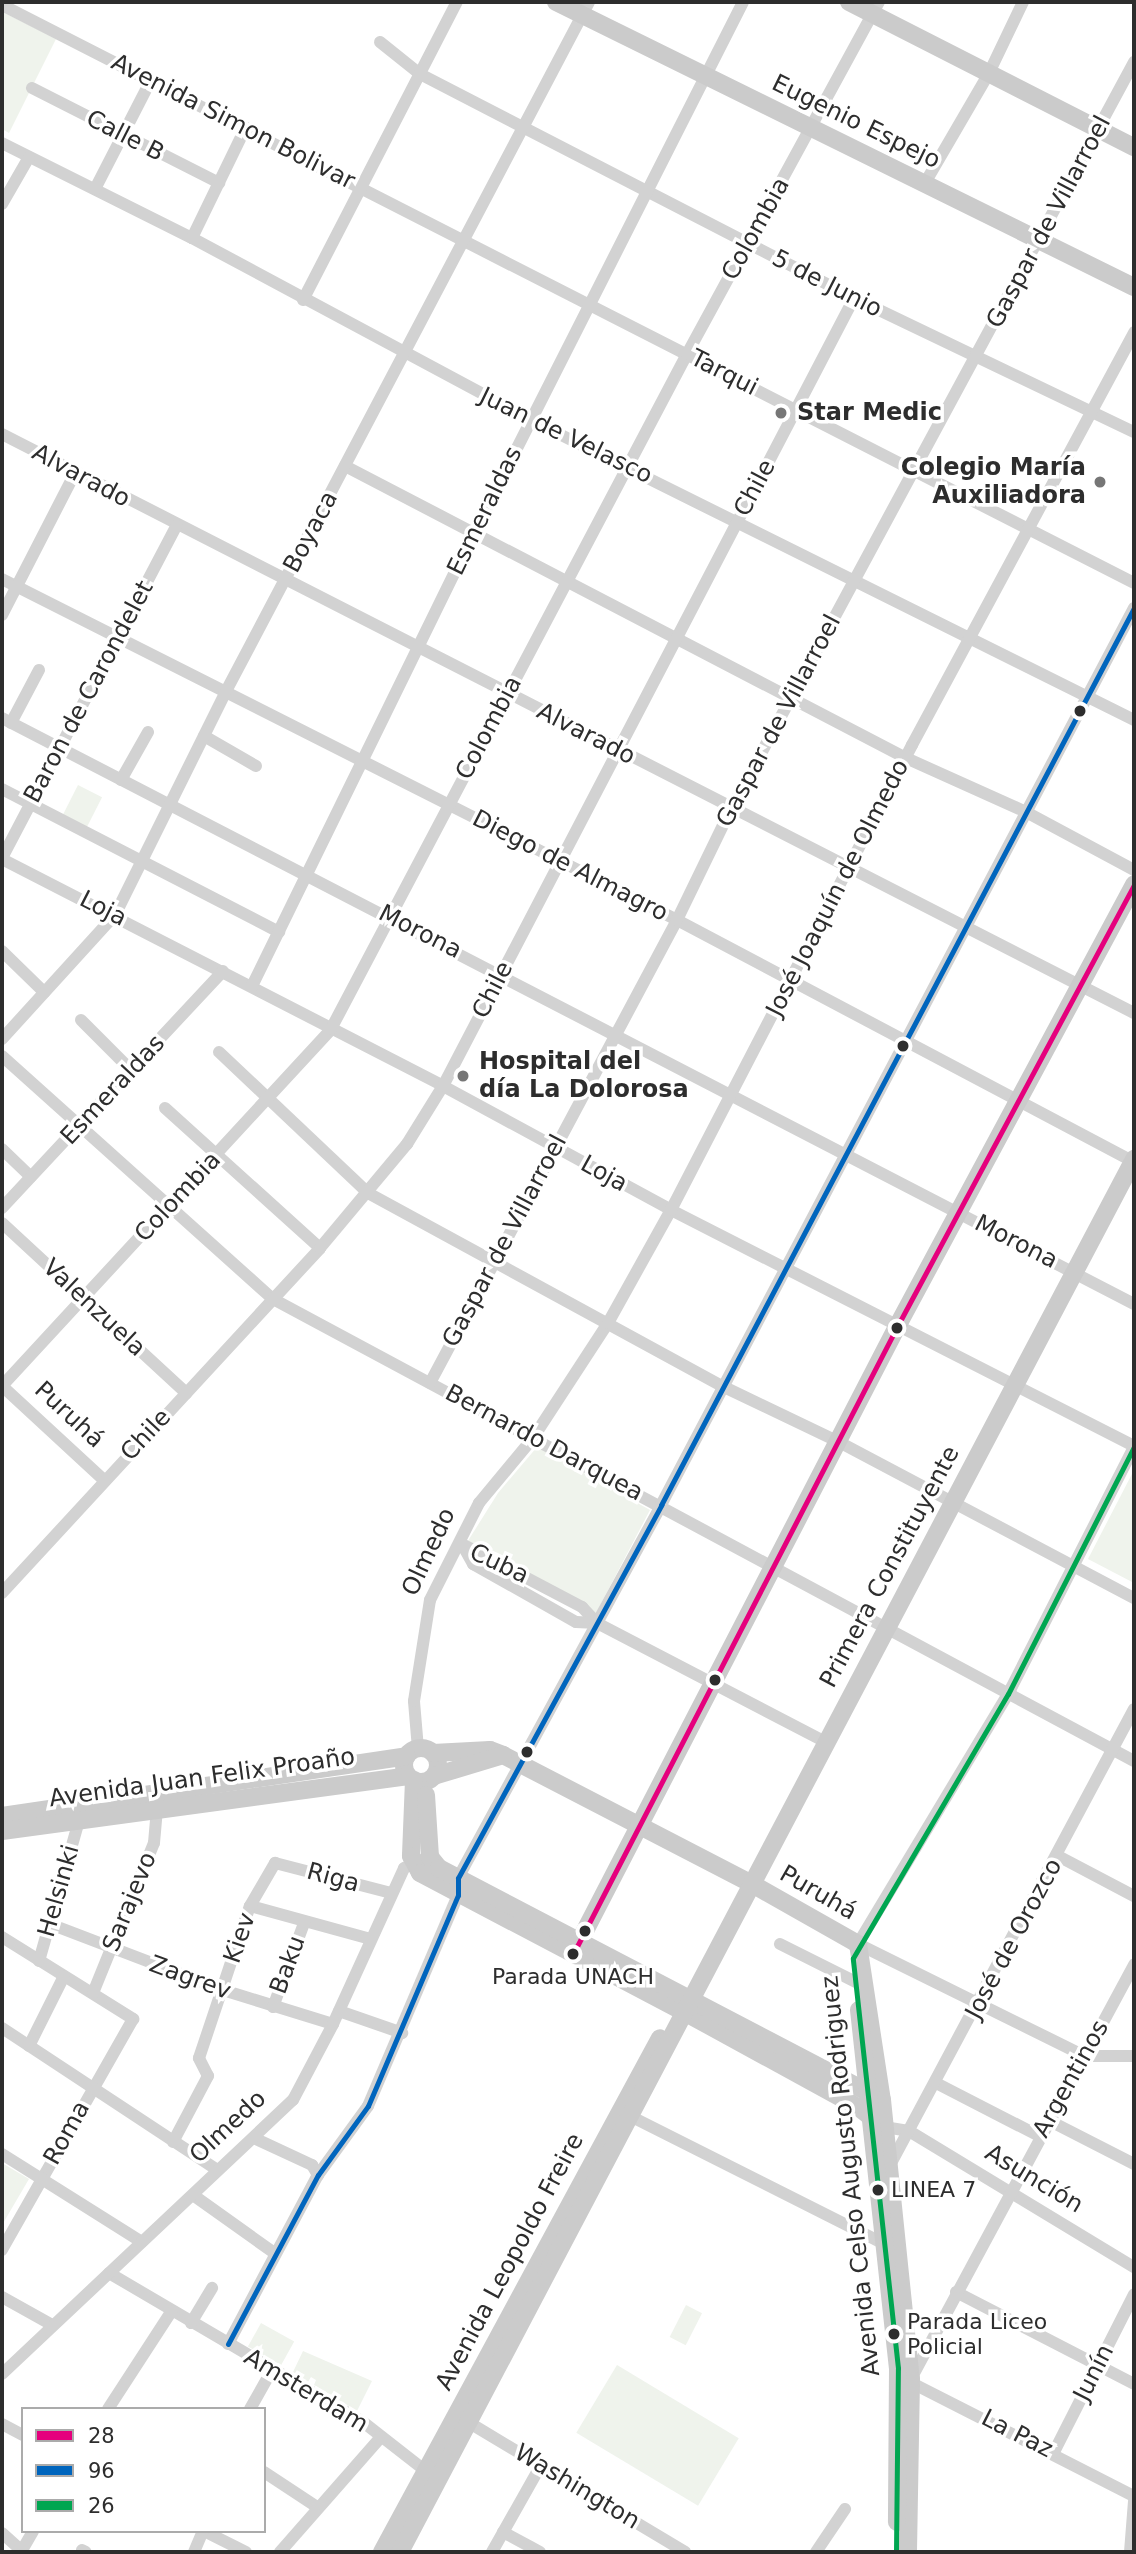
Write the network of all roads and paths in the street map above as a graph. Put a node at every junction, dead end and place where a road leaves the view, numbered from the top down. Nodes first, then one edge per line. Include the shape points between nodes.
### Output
1 (457, 2) edge
2 (556, 2) edge
3 (743, 2) edge
4 (849, 2) edge
5 (1023, 2) edge
6 (2, 5) edge
7 (585, 8) edge
8 (876, 8) edge
9 (380, 42) dead end
10 (1134, 62) edge
11 (989, 73) junction
12 (420, 74) junction
13 (704, 75) junction
14 (151, 80) junction
15 (32, 88) dead end
16 (246, 127) junction
17 (523, 127) junction
18 (811, 129) junction
19 (1098, 129) junction
20 (123, 135) junction
21 (2, 143) edge
22 (1134, 147) edge
23 (29, 157) junction
24 (219, 183) junction
25 (925, 183) junction
26 (361, 187) junction
27 (95, 189) junction
28 (646, 190) junction
29 (2, 204) edge
30 (192, 238) junction
31 (1039, 240) junction
32 (463, 241) junction
33 (750, 243) junction
34 (1134, 287) edge
35 (854, 298) junction
36 (303, 300) junction
37 (589, 304) junction
38 (1134, 332) edge
39 (404, 353) junction
40 (687, 354) junction
41 (976, 359) junction
42 (1093, 409) junction
43 (796, 410) junction
44 (531, 420) junction
45 (1134, 432) edge
46 (2, 434) edge
47 (345, 466) junction
48 (630, 467) junction
49 (914, 471) junction
50 (75, 473) junction
51 (737, 521) junction
52 (176, 526) junction
53 (1028, 529) junction
54 (474, 533) junction
55 (2, 579) edge
56 (285, 580) junction
57 (854, 580) junction
58 (569, 582) junction
59 (1134, 583) edge
60 (16, 587) junction
61 (1134, 607) edge
62 (2, 615) edge
63 (971, 638) junction
64 (116, 639) junction
65 (678, 639) junction
66 (418, 648) junction
67 (39, 670) dead end
68 (507, 694) junction
69 (225, 695) junction
70 (1087, 696) junction
71 (792, 699) junction
72 (1134, 720) edge
73 (7, 721) edge
74 (148, 732) dead end
75 (204, 737) junction
76 (59, 748) junction
77 (618, 751) junction
78 (906, 758) junction
79 (362, 760) junction
80 (256, 766) dead end
81 (121, 780) junction
82 (2, 789) edge
83 (30, 804) junction
84 (448, 804) junction
85 (170, 805) junction
86 (731, 809) junction
87 (1026, 812) junction
88 (2, 858) edge
89 (142, 862) junction
90 (560, 862) junction
91 (848, 869) junction
92 (1134, 870) edge
93 (305, 874) junction
94 (1134, 884) edge
95 (115, 915) junction
96 (391, 917) junction
97 (677, 920) junction
98 (964, 928) junction
99 (279, 932) junction
100 (2, 951) edge
101 (223, 971) junction
102 (501, 974) junction
103 (792, 981) junction
104 (1079, 985) junction
105 (252, 986) junction
106 (44, 992) junction
107 (1134, 1013) edge
108 (80, 1020) dead end
109 (331, 1029) junction
110 (615, 1032) junction
111 (906, 1038) junction
112 (2, 1039) edge
113 (219, 1052) dead end
114 (2, 1056) edge
115 (132, 1070) junction
116 (443, 1086) junction
117 (730, 1092) junction
118 (1019, 1100) junction
119 (268, 1101) junction
120 (164, 1108) dead end
121 (82, 1125) junction
122 (556, 1147) junction
123 (2, 1149) edge
124 (845, 1153) junction
125 (216, 1157) junction
126 (1134, 1161) edge
127 (31, 1177) junction
128 (368, 1193) junction
129 (169, 1207) junction
130 (2, 1208) edge
131 (671, 1210) junction
132 (959, 1213) junction
133 (2, 1223) edge
134 (320, 1248) junction
135 (493, 1264) junction
136 (787, 1267) junction
137 (1074, 1272) junction
138 (84, 1298) junction
139 (273, 1299) junction
140 (1134, 1304) edge
141 (608, 1323) junction
142 (899, 1324) junction
143 (430, 1383) junction
144 (1014, 1384) junction
145 (722, 1385) junction
146 (2, 1386) edge
147 (186, 1393) junction
148 (533, 1438) junction
149 (839, 1442) junction
150 (1134, 1446) edge
151 (104, 1480) junction
152 (954, 1502) junction
153 (661, 1505) junction
154 (462, 1544) junction
155 (1074, 1564) junction
156 (774, 1567) junction
157 (2, 1592) edge
158 (1134, 1598) edge
159 (597, 1623) junction
160 (886, 1627) junction
161 (710, 1684) junction
162 (1008, 1694) junction
163 (1134, 1709) edge
164 (824, 1741) junction
165 (1113, 1752) junction
166 (419, 1753) junction
167 (503, 1755) junction
168 (1134, 1761) edge
169 (523, 1765) junction
170 (421, 1778) junction
171 (156, 1809) junction
172 (2, 1816) edge
173 (79, 1821) junction
174 (638, 1824) junction
175 (2, 1831) edge
176 (1058, 1856) junction
177 (275, 1863) joint
178 (419, 1863) junction
179 (752, 1884) junction
180 (458, 1886) junction
181 (391, 1893) junction
182 (1134, 1896) edge
183 (250, 1906) junction
184 (303, 1923) junction
185 (50, 1924) junction
186 (2, 1937) edge
187 (371, 1939) junction
188 (780, 1944) dead end
189 (858, 1944) junction
190 (576, 1946) junction
191 (111, 1950) junction
192 (39, 1961) junction
193 (1134, 1964) edge
194 (64, 1976) junction
195 (856, 1982) junction
196 (223, 1990) junction
197 (93, 1993) junction
198 (684, 2004) junction
199 (979, 2004) junction
200 (273, 2007) junction
201 (336, 2017) junction
202 (2, 2028) edge
203 (402, 2033) junction
204 (29, 2046) junction
205 (1085, 2056) junction
206 (1134, 2056) edge
207 (936, 2082) junction
208 (91, 2090) junction
209 (874, 2095) junction
210 (869, 2114) junction
211 (632, 2117) junction
212 (1048, 2120) junction
213 (899, 2128) junction
214 (1039, 2136) junction
215 (256, 2139) junction
216 (173, 2142) junction
217 (2, 2154) edge
218 (1134, 2164) edge
219 (217, 2170) junction
220 (318, 2175) junction
221 (40, 2180) junction
222 (193, 2195) junction
223 (1009, 2195) junction
224 (142, 2242) junction
225 (882, 2243) junction
226 (2, 2249) edge
227 (273, 2252) junction
228 (1134, 2267) edge
229 (109, 2273) junction
230 (212, 2288) dead end
231 (956, 2292) junction
232 (1134, 2294) edge
233 (2, 2297) edge
234 (171, 2312) junction
235 (191, 2323) junction
236 (52, 2325) junction
237 (228, 2344) junction
238 (1098, 2365) junction
239 (272, 2370) junction
240 (2, 2374) edge
241 (905, 2379) junction
242 (1134, 2385) edge
243 (109, 2407) edge
244 (251, 2407) edge
245 (468, 2422) junction
246 (2, 2424) edge
247 (21, 2434) edge
248 (381, 2437) junction
249 (1054, 2452) junction
250 (541, 2465) junction
251 (427, 2472) junction
252 (266, 2473) edge
253 (1134, 2498) edge
254 (317, 2507) junction
255 (845, 2509) dead end
256 (503, 2532) junction
257 (2, 2533) edge
258 (32, 2533) edge
259 (203, 2533) edge
260 (208, 2533) edge
261 (22, 2552) edge
262 (194, 2552) edge
263 (246, 2552) edge
264 (280, 2552) edge
265 (382, 2552) edge
266 (400, 2552) edge
267 (492, 2552) edge
268 (540, 2552) edge
269 (685, 2552) edge
270 (816, 2552) edge
271 (897, 2552) edge
272 (908, 2552) edge
273 (1130, 2552) edge

1 - 12 street
2 - 7 street, Eugenio Espejo
3 - 13 street, Esmeraldas
4 - 8 street
5 - 11 street
6 - 14 street, Avenida Simon Bolivar
7 - 13 street, Eugenio Espejo
7 - 17 street, Boyaca
8 - 11 street
8 - 18 street, Colombia
9 - 12 street, 5 de Junio
10 - 19 street, Gaspar de Villarroel
11 - 19 street
11 - 25 street
12 - 17 street, 5 de Junio
12 - 26 street
13 - 18 street, Eugenio Espejo
13 - 28 street, Esmeraldas
14 - 16 street, Avenida Simon Bolivar
14 - 20 street
15 - 20 street, Calle B
16 - 24 street
16 - 26 street, Avenida Simon Bolivar
17 - 28 street, 5 de Junio
17 - 32 street, Boyaca
18 - 25 street, Eugenio Espejo
18 - 33 street, Colombia
19 - 22 street
19 - 31 street, Gaspar de Villarroel
20 - 24 street, Calle B
20 - 27 street
21 - 23 street, Juan de Velasco
23 - 27 street, Juan de Velasco
23 - 29 street
24 - 30 street
25 - 31 street, Eugenio Espejo
26 - 32 street, Avenida Simon Bolivar
26 - 36 street
27 - 30 street, Juan de Velasco
28 - 33 street, 5 de Junio
28 - 37 street, Esmeraldas
30 - 36 street, Juan de Velasco
31 - 34 street, Eugenio Espejo
31 - 41 street, Gaspar de Villarroel
32 - 37 street, Tarqui
32 - 39 street, Boyaca
33 - 35 street, 5 de Junio
33 - 40 street, Colombia
35 - 41 street, 5 de Junio
35 - 43 street, Chile
36 - 39 street, Juan de Velasco
37 - 40 street, Tarqui
37 - 44 street, Esmeraldas
38 - 42 street, José Joaquín de Olmedo
39 - 44 street, Juan de Velasco
39 - 47 street, Boyaca
40 - 43 street, Tarqui
40 - 48 street, Colombia
41 - 42 street, 5 de Junio
41 - 49 street, Gaspar de Villarroel
42 - 45 street, 5 de Junio
42 - 53 street, José Joaquín de Olmedo
43 - 49 street, Tarqui
43 - 51 street, Chile
44 - 48 street, Juan de Velasco
44 - 54 street, Esmeraldas
46 - 50 street, Alvarado
47 - 54 street
47 - 56 street, Boyaca
48 - 51 street, Juan de Velasco
48 - 58 street, Colombia
49 - 53 street, Tarqui
49 - 57 street, Gaspar de Villarroel
50 - 52 street, Alvarado
50 - 60 street
51 - 57 street, Juan de Velasco
51 - 65 street, Chile
52 - 56 street, Alvarado
52 - 64 street, Baron de Carondelet
53 - 59 street, Tarqui
53 - 63 street, José Joaquín de Olmedo
54 - 58 street
54 - 66 street, Esmeraldas
55 - 60 street, Diego de Almagro
56 - 66 street, Alvarado
56 - 69 street, Boyaca
57 - 63 street, Juan de Velasco
57 - 71 street, Gaspar de Villarroel
58 - 65 street
58 - 68 street, Colombia
60 - 62 street
60 - 64 street, Diego de Almagro
61 - 70 street
63 - 70 street, Juan de Velasco
63 - 78 street, José Joaquín de Olmedo
64 - 69 street, Diego de Almagro
64 - 76 street, Baron de Carondelet
65 - 71 street
65 - 77 street, Chile
66 - 68 street, Alvarado
66 - 79 street, Esmeraldas
67 - 73 street
68 - 77 street, Alvarado
68 - 84 street, Colombia
69 - 75 street, Boyaca
69 - 79 street, Diego de Almagro
70 - 72 street, Juan de Velasco
70 - 87 street
71 - 78 street
71 - 86 street, Gaspar de Villarroel
73 - 76 street, Morona
74 - 81 street
75 - 80 street
75 - 85 street, Boyaca
76 - 81 street, Morona
76 - 83 street, Baron de Carondelet
77 - 86 street, Alvarado
77 - 90 street, Chile
78 - 87 street
78 - 91 street, José Joaquín de Olmedo
79 - 84 street, Diego de Almagro
79 - 93 street, Esmeraldas
81 - 85 street, Morona
82 - 83 street
83 - 88 street, Baron de Carondelet
83 - 89 street
84 - 90 street, Diego de Almagro
84 - 96 street, Colombia
85 - 89 street, Boyaca
85 - 93 street, Morona
86 - 91 street, Alvarado
86 - 97 street, Gaspar de Villarroel
87 - 92 street
87 - 98 street
88 - 95 street, Loja
89 - 95 street, Boyaca
89 - 99 street
90 - 97 street, Diego de Almagro
90 - 102 street, Chile
91 - 98 street, Alvarado
91 - 103 street, José Joaquín de Olmedo
93 - 96 street, Morona
93 - 99 street, Esmeraldas
94 - 104 street
95 - 101 street, Loja
95 - 106 street, Boyaca
96 - 102 street, Morona
96 - 109 street, Colombia
97 - 103 street, Diego de Almagro
97 - 110 street, Gaspar de Villarroel
98 - 104 street, Alvarado
98 - 111 street
99 - 105 street, Esmeraldas
100 - 106 street
101 - 105 street, Loja
101 - 115 street, Esmeraldas
102 - 110 street, Morona
102 - 116 street, Chile
103 - 111 street, Diego de Almagro
103 - 117 street, José Joaquín de Olmedo
104 - 107 street, Alvarado
104 - 118 street
105 - 109 street, Loja
106 - 112 street, Boyaca
108 - 115 street
109 - 116 street, Loja
109 - 119 street, Colombia
110 - 117 street, Morona
110 - 122 street, Gaspar de Villarroel
111 - 118 street, Diego de Almagro
111 - 124 street
113 - 119 street
114 - 121 street, Bernardo Darquea
115 - 121 street, Esmeraldas
116 - 122 street, Loja
116 - 128 street, Chile
117 - 124 street, Morona
117 - 131 street, José Joaquín de Olmedo
118 - 126 street, Diego de Almagro
118 - 132 street
119 - 125 street, Colombia
119 - 128 street
120 - 125 street
121 - 127 street, Esmeraldas
121 - 129 street, Bernardo Darquea
122 - 131 street, Loja
122 - 135 street, Gaspar de Villarroel
123 - 127 street
124 - 132 street, Morona
124 - 136 street
125 - 129 street, Colombia
125 - 134 street
126 - 137 street, Primera Constituyente
127 - 130 street, Esmeraldas
128 - 134 street, Chile
128 - 135 street
129 - 138 street, Colombia
129 - 139 street, Bernardo Darquea
131 - 136 street, Loja
131 - 141 street, José Joaquín de Olmedo
132 - 137 street, Morona
132 - 142 street
133 - 138 street, Valenzuela
134 - 139 street, Chile
135 - 141 street
135 - 143 street, Gaspar de Villarroel
136 - 142 street, Loja
136 - 145 street
137 - 140 street, Morona
137 - 144 street, Primera Constituyente
138 - 146 street, Colombia
138 - 147 street, Valenzuela
139 - 143 street, Bernardo Darquea
139 - 147 street, Chile
141 - 145 street
141 - 148 street, José Joaquín de Olmedo
142 - 144 street, Loja
142 - 149 street
143 - 148 street, Bernardo Darquea
144 - 150 street, Loja
144 - 152 street, Primera Constituyente
145 - 149 street
145 - 153 street
146 - 151 street, Puruhá
147 - 151 street, Chile
148 - 153 street, Bernardo Darquea
148 - 154 street, Olmedo via 479,1503
149 - 152 street
149 - 156 street
150 - 155 street
151 - 157 street, Chile
152 - 155 street
152 - 160 street, Primera Constituyente
153 - 156 street, Bernardo Darquea
153 - 159 street
154 - 159 street, Cuba via 582,1607
154 - 166 street, Olmedo via 430,1600 421,1640 414,1701
155 - 158 street
155 - 162 street
156 - 160 street, Bernardo Darquea
156 - 161 street
159 - 161 street, Cuba
159 - 169 street
160 - 162 street, Bernardo Darquea
160 - 164 street, Primera Constituyente
161 - 164 street, Cuba
161 - 174 street
162 - 165 street, Bernardo Darquea
162 - 189 street
163 - 165 street, José de Orozco
164 - 179 street, Primera Constituyente
165 - 168 street, Bernardo Darquea
165 - 176 street, José de Orozco
166 - 167 street, Avenida Juan Felix Proaño via 490,1750
166 - 170 street
166 - 170 street via 438,1764
166 - 172 street, Avenida Juan Felix Proaño
167 - 169 street, Avenida Juan Felix Proaño
167 - 170 street, Avenida Juan Felix Proaño
169 - 174 street, Puruhá
169 - 180 street
170 - 171 street, Avenida Juan Felix Proaño
170 - 178 street
171 - 173 street, Avenida Juan Felix Proaño
171 - 191 street, Sarajevo via 154,1843
173 - 175 street, Avenida Juan Felix Proaño
173 - 185 street, Helsinki
174 - 179 street, Puruhá
174 - 190 street
176 - 182 street
176 - 199 street, José de Orozco
177 - 181 street, Riga
177 - 183 street, Kiev
178 - 180 street
178 - 181 street, Olmedo via 404,1868
179 - 189 street, Puruhá
179 - 198 street, Primera Constituyente
180 - 190 street
180 - 203 street
181 - 187 street, Olmedo
183 - 184 street
183 - 196 street, Kiev
184 - 187 street
184 - 200 street, Baku
185 - 191 street, Zagrev
185 - 192 street, Helsinki
186 - 192 street
187 - 201 street, Olmedo
188 - 195 street
189 - 195 street, Avenida Celso Augusto Rodriguez via 853,1958
189 - 199 street, Puruhá
189 - 209 street, Avenida Celso Augusto Rodriguez
190 - 198 street
191 - 196 street, Zagrev
191 - 197 street, Sarajevo
192 - 194 street
193 - 205 street, Argentinos
194 - 197 street
194 - 204 street
195 - 209 street, Avenida Celso Augusto Rodriguez
196 - 200 street, Zagrev
196 - 216 street, Kiev via 200,2058 208,2076
197 - 208 street, Roma via 133,2019
198 - 209 street
198 - 210 street, Asunción
198 - 211 street, Avenida Leopoldo Freire
198 - 251 street, Avenida Leopoldo Freire
199 - 205 street, Puruhá
199 - 207 street, José de Orozco
200 - 201 street, Zagrev
201 - 203 street, Zagrev
201 - 215 street, Olmedo via 293,2100
202 - 204 street
203 - 220 street via 368,2106
204 - 208 street
205 - 206 street, Puruhá
205 - 212 street, Argentinos
207 - 213 street, José de Orozco
207 - 214 street
208 - 216 street
208 - 221 street, Roma
209 - 210 street, Avenida Celso Augusto Rodriguez
209 - 213 street, Avenida Celso Augusto Rodriguez
210 - 213 street, Asunción
210 - 225 street, Avenida Celso Augusto Rodriguez
211 - 225 street
211 - 245 street, Avenida Leopoldo Freire
212 - 214 street, Argentinos
212 - 218 street
213 - 223 street, Asunción
213 - 241 street, Avenida Celso Augusto Rodriguez via 889,2167
214 - 223 street, Argentinos
215 - 219 street, Olmedo
215 - 220 street via 312,2165
216 - 219 street
217 - 221 street
219 - 222 street, Olmedo
220 - 227 street
221 - 224 street
221 - 226 street, Roma
222 - 224 street, Olmedo
222 - 227 street
223 - 228 street, Asunción
223 - 231 street, Argentinos
224 - 229 street, Olmedo
225 - 241 street, Avenida Celso Augusto Rodriguez
227 - 237 street
229 - 234 street, Amsterdam
229 - 236 street, Olmedo
230 - 235 street
231 - 238 street
231 - 241 street, Argentinos
232 - 238 street, Junín
233 - 236 street
234 - 235 street, Amsterdam
234 - 243 street
235 - 237 street, Amsterdam
236 - 240 street, Olmedo
237 - 239 street, Amsterdam
238 - 242 street
238 - 249 street, Junín
239 - 244 street
239 - 248 street, Amsterdam
241 - 249 street, La Paz
241 - 271 street, Avenida Celso Augusto Rodriguez
241 - 272 street, Avenida Celso Augusto Rodriguez
245 - 250 street, Washington
245 - 266 street, Avenida Leopoldo Freire
246 - 247 street
248 - 251 street, Amsterdam
248 - 254 street
249 - 253 street, La Paz
250 - 256 street
250 - 269 street, Washington
251 - 265 street, Avenida Leopoldo Freire
252 - 254 street
253 - 273 street
254 - 264 street
255 - 270 street
256 - 267 street
256 - 268 street
257 - 261 street
258 - 261 street
259 - 262 street
260 - 263 street

